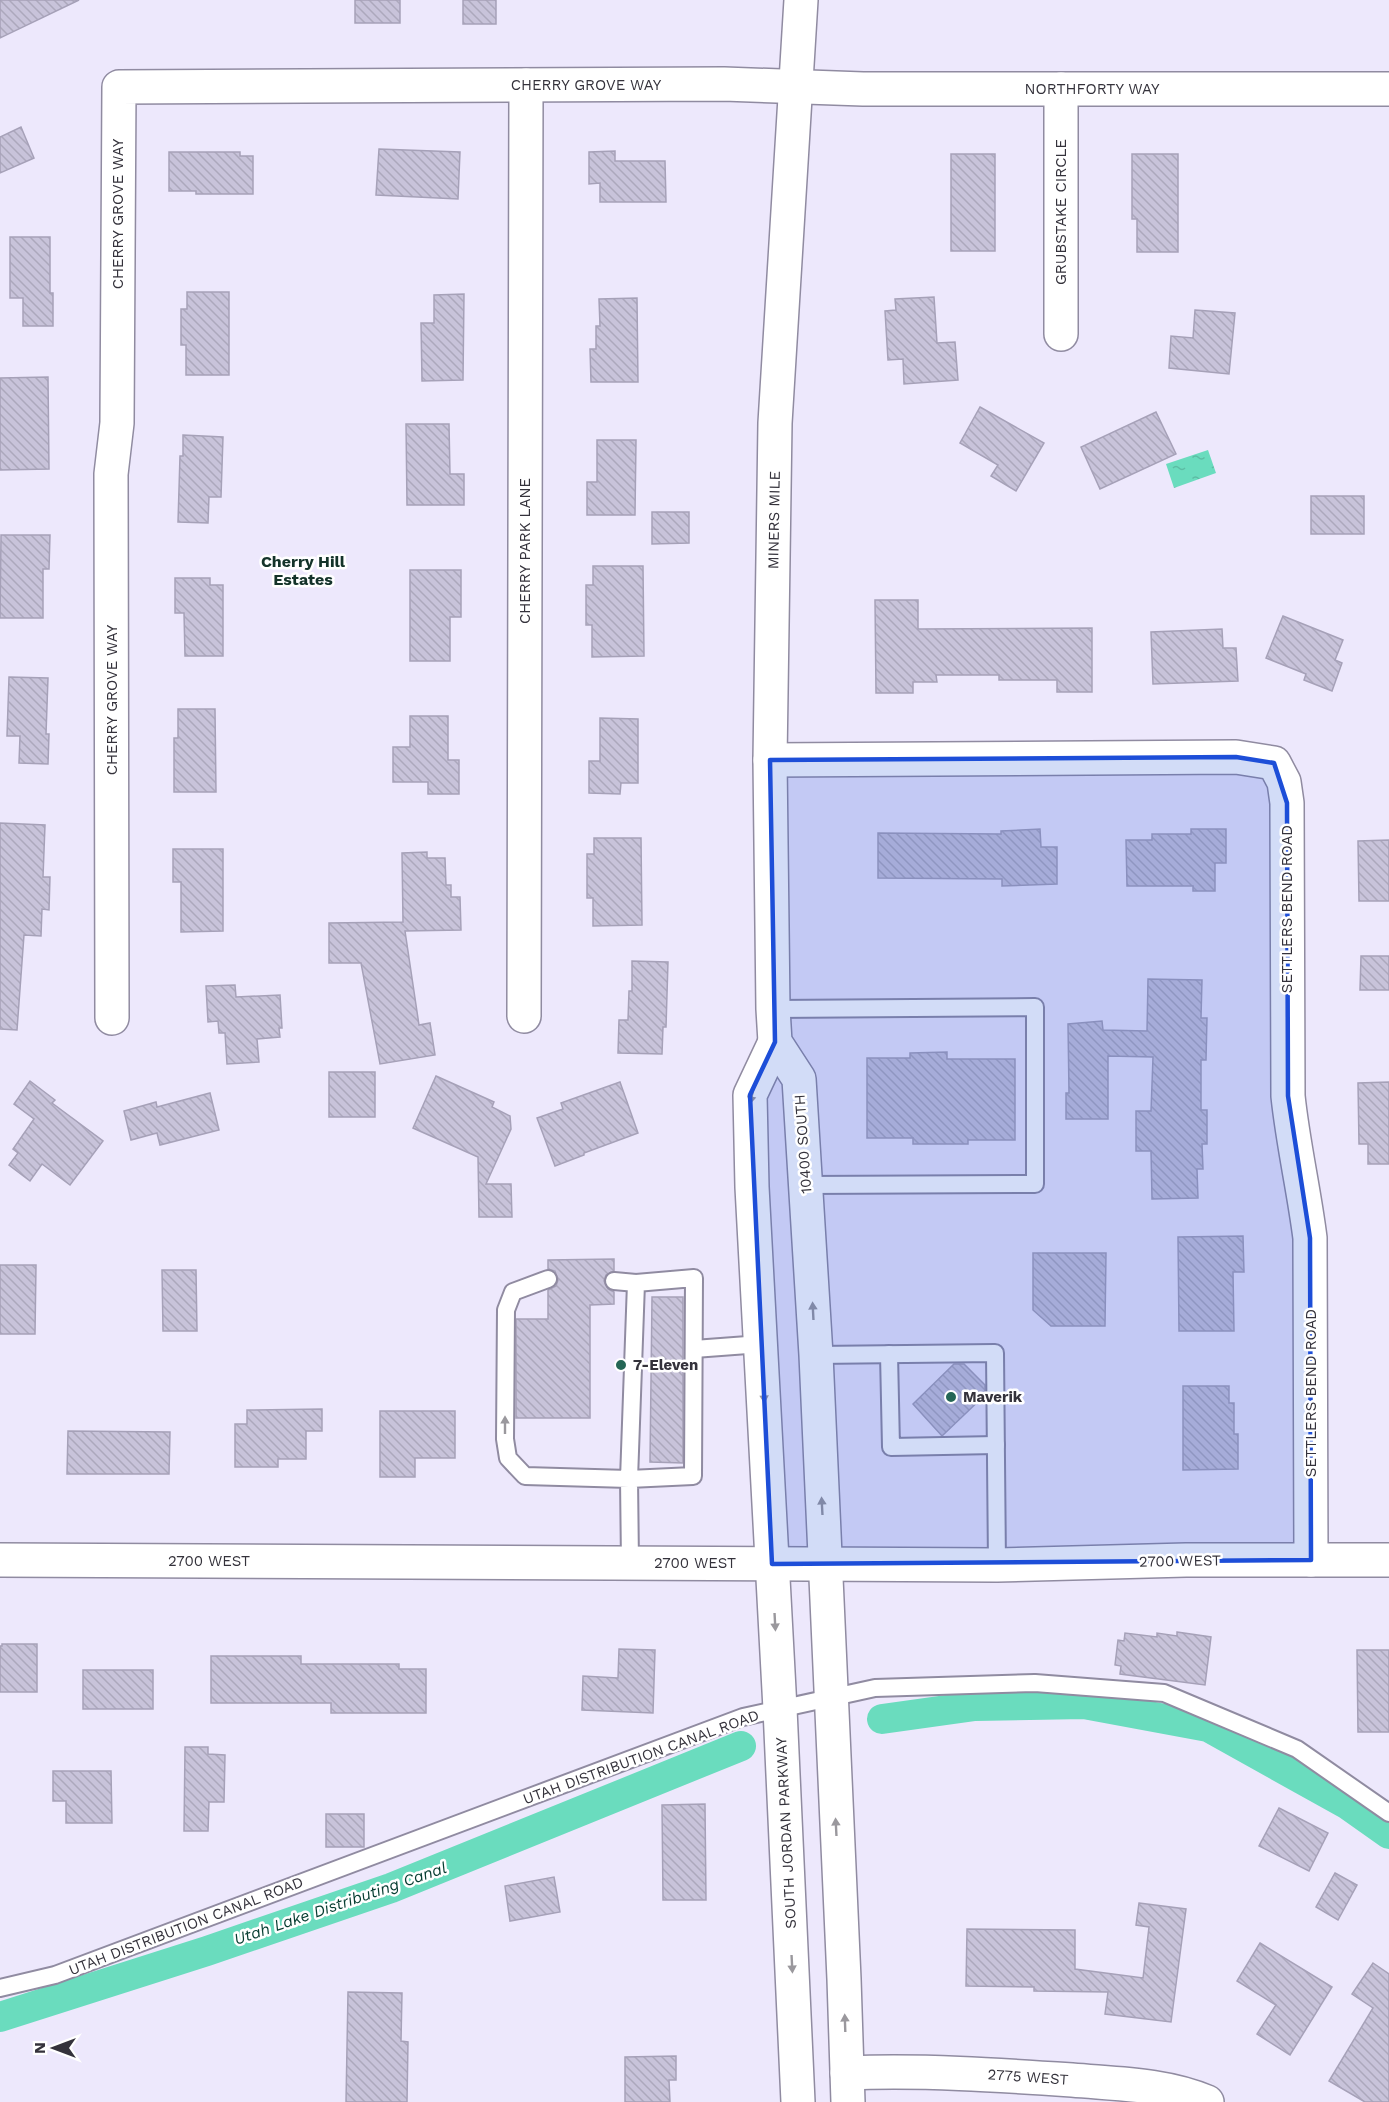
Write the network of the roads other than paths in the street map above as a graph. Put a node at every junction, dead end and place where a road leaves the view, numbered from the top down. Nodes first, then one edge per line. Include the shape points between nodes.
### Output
1 (801, 0) edge
2 (526, 85) junction
3 (796, 87) junction
4 (1060, 89) junction
5 (1389, 89) edge
6 (1061, 334) dead end
7 (770, 759) junction
8 (773, 1009) junction
9 (524, 1016) dead end
10 (112, 1017) dead end
11 (775, 1041) junction
12 (806, 1185) junction
13 (548, 1279) dead end
14 (614, 1281) dead end
15 (636, 1283) junction
16 (761, 1344) junction
17 (694, 1349) junction
18 (889, 1354) junction
19 (816, 1355) junction
20 (996, 1445) junction
21 (629, 1479) junction
22 (0, 1560) edge
23 (1311, 1560) junction
24 (1389, 1560) edge
25 (630, 1563) junction
26 (772, 1564) junction
27 (825, 1564) junction
28 (997, 1565) junction
29 (830, 1698) junction
30 (780, 1709) junction
31 (1389, 1813) edge
32 (0, 1988) edge
33 (847, 2088) edge
34 (798, 2102) edge
35 (1207, 2102) edge

1 - 3 street, MINERS MILE
2 - 3 street, CHERRY GROVE WAY
2 - 9 street, CHERRY PARK LANE
2 - 10 street, CHERRY GROVE WAY via 119,87 117,423 111,474
3 - 4 street, NORTHFORTY WAY
3 - 7 street, MINERS MILE via 775,423
4 - 5 street, NORTHFORTY WAY
4 - 6 street, GRUBSTAKE CIRCLE
7 - 8 street, MINERS MILE
7 - 23 street, SETTLERS BEND ROAD via 1236,757 1274,763 1284,782 1287,803 1288,1096 1310,1238
8 - 11 street, MINERS MILE
8 - 12 lane via 1035,1007 1035,1185
11 - 12 street, 10400 SOUTH via 799,1079
11 -> 16 street via 750,1095
19 -> 12 street, 10400 SOUTH
21 -> 13 lane via 525,1476 508,1458 506,1310 513,1292
14 - 15 lane
15 - 17 lane via 694,1278
15 - 21 lane
16 - 17 lane
16 -> 26 street
17 - 21 lane via 693,1476
18 - 19 lane
18 - 20 lane via 995,1353
18 - 20 lane via 891,1447
27 -> 19 street, 10400 SOUTH
20 - 28 lane
21 - 25 lane
22 - 25 street, 2700 WEST
23 - 24 street, 2700 WEST
23 - 28 street, 2700 WEST
25 - 26 street, 2700 WEST
26 - 27 street, 2700 WEST
26 -> 30 street, SOUTH JORDAN PARKWAY
27 - 28 street, 2700 WEST
27 - 29 street
29 - 30 lane, UTAH DISTRIBUTION CANAL ROAD
29 - 31 lane, UTAH DISTRIBUTION CANAL ROAD via 875,1688 1035,1683 1164,1693 1297,1749
33 -> 29 street
30 - 32 lane, UTAH DISTRIBUTION CANAL ROAD via 743,1717 55,1975
30 -> 34 street, SOUTH JORDAN PARKWAY
33 - 35 street, 2775 WEST via 891,2071 1001,2075 1131,2085 1186,2093

